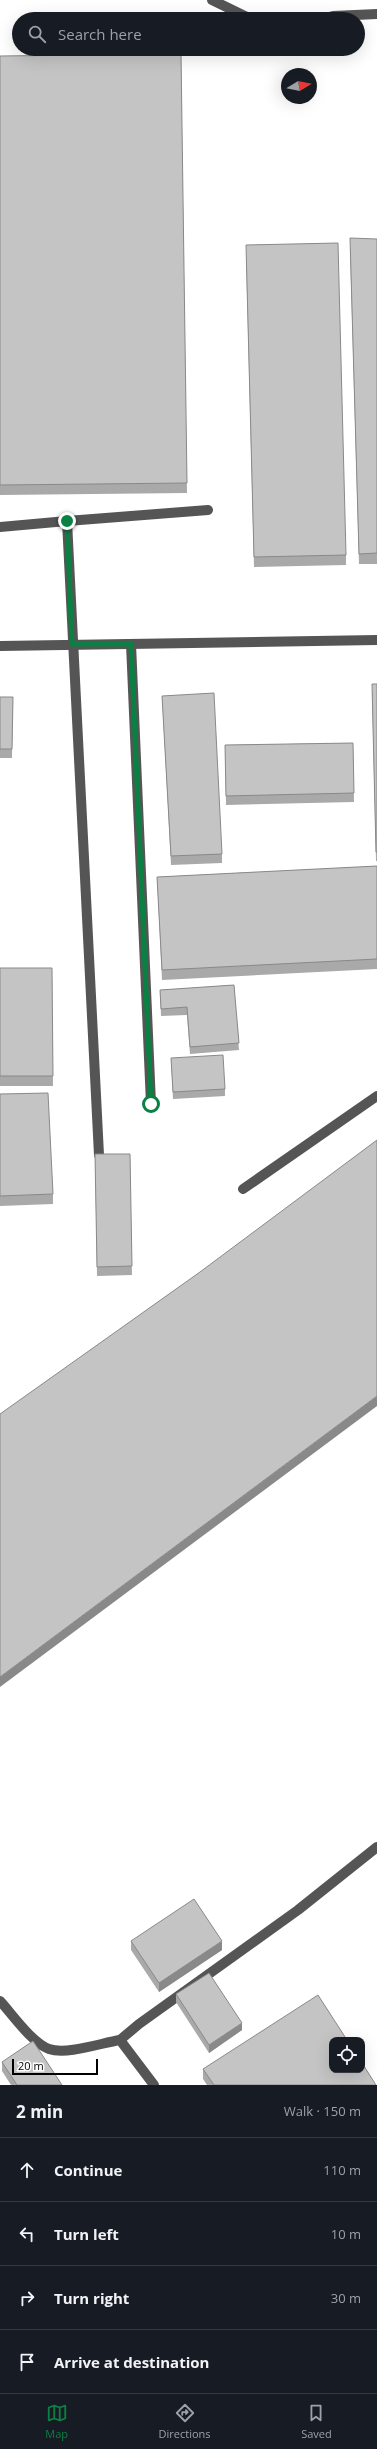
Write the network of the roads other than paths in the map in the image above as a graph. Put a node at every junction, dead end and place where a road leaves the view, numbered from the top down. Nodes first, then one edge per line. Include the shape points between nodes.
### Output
1 (212, 0) edge
2 (237, 12) edge
3 (377, 14) edge
4 (365, 15) edge
5 (208, 510) dead end
6 (67, 521) junction
7 (0, 526) edge
8 (377, 640) edge
9 (72, 644) junction
10 (131, 644) junction
11 (0, 646) edge
12 (377, 1096) edge
13 (151, 1104) dead end
14 (99, 1156) edge
15 (243, 1189) dead end
16 (377, 1847) edge
17 (0, 2001) edge
18 (120, 2040) junction
19 (154, 2085) edge

1 - 2 street
3 - 4 street
5 - 6 street
6 - 7 street
6 - 9 street
8 - 10 street
9 - 10 street
9 - 11 street
9 - 14 street
10 - 13 street
12 - 15 street
16 - 18 street via 298,1910 138,2024
17 - 18 street via 37,2042 49,2049 66,2050
18 - 19 street

